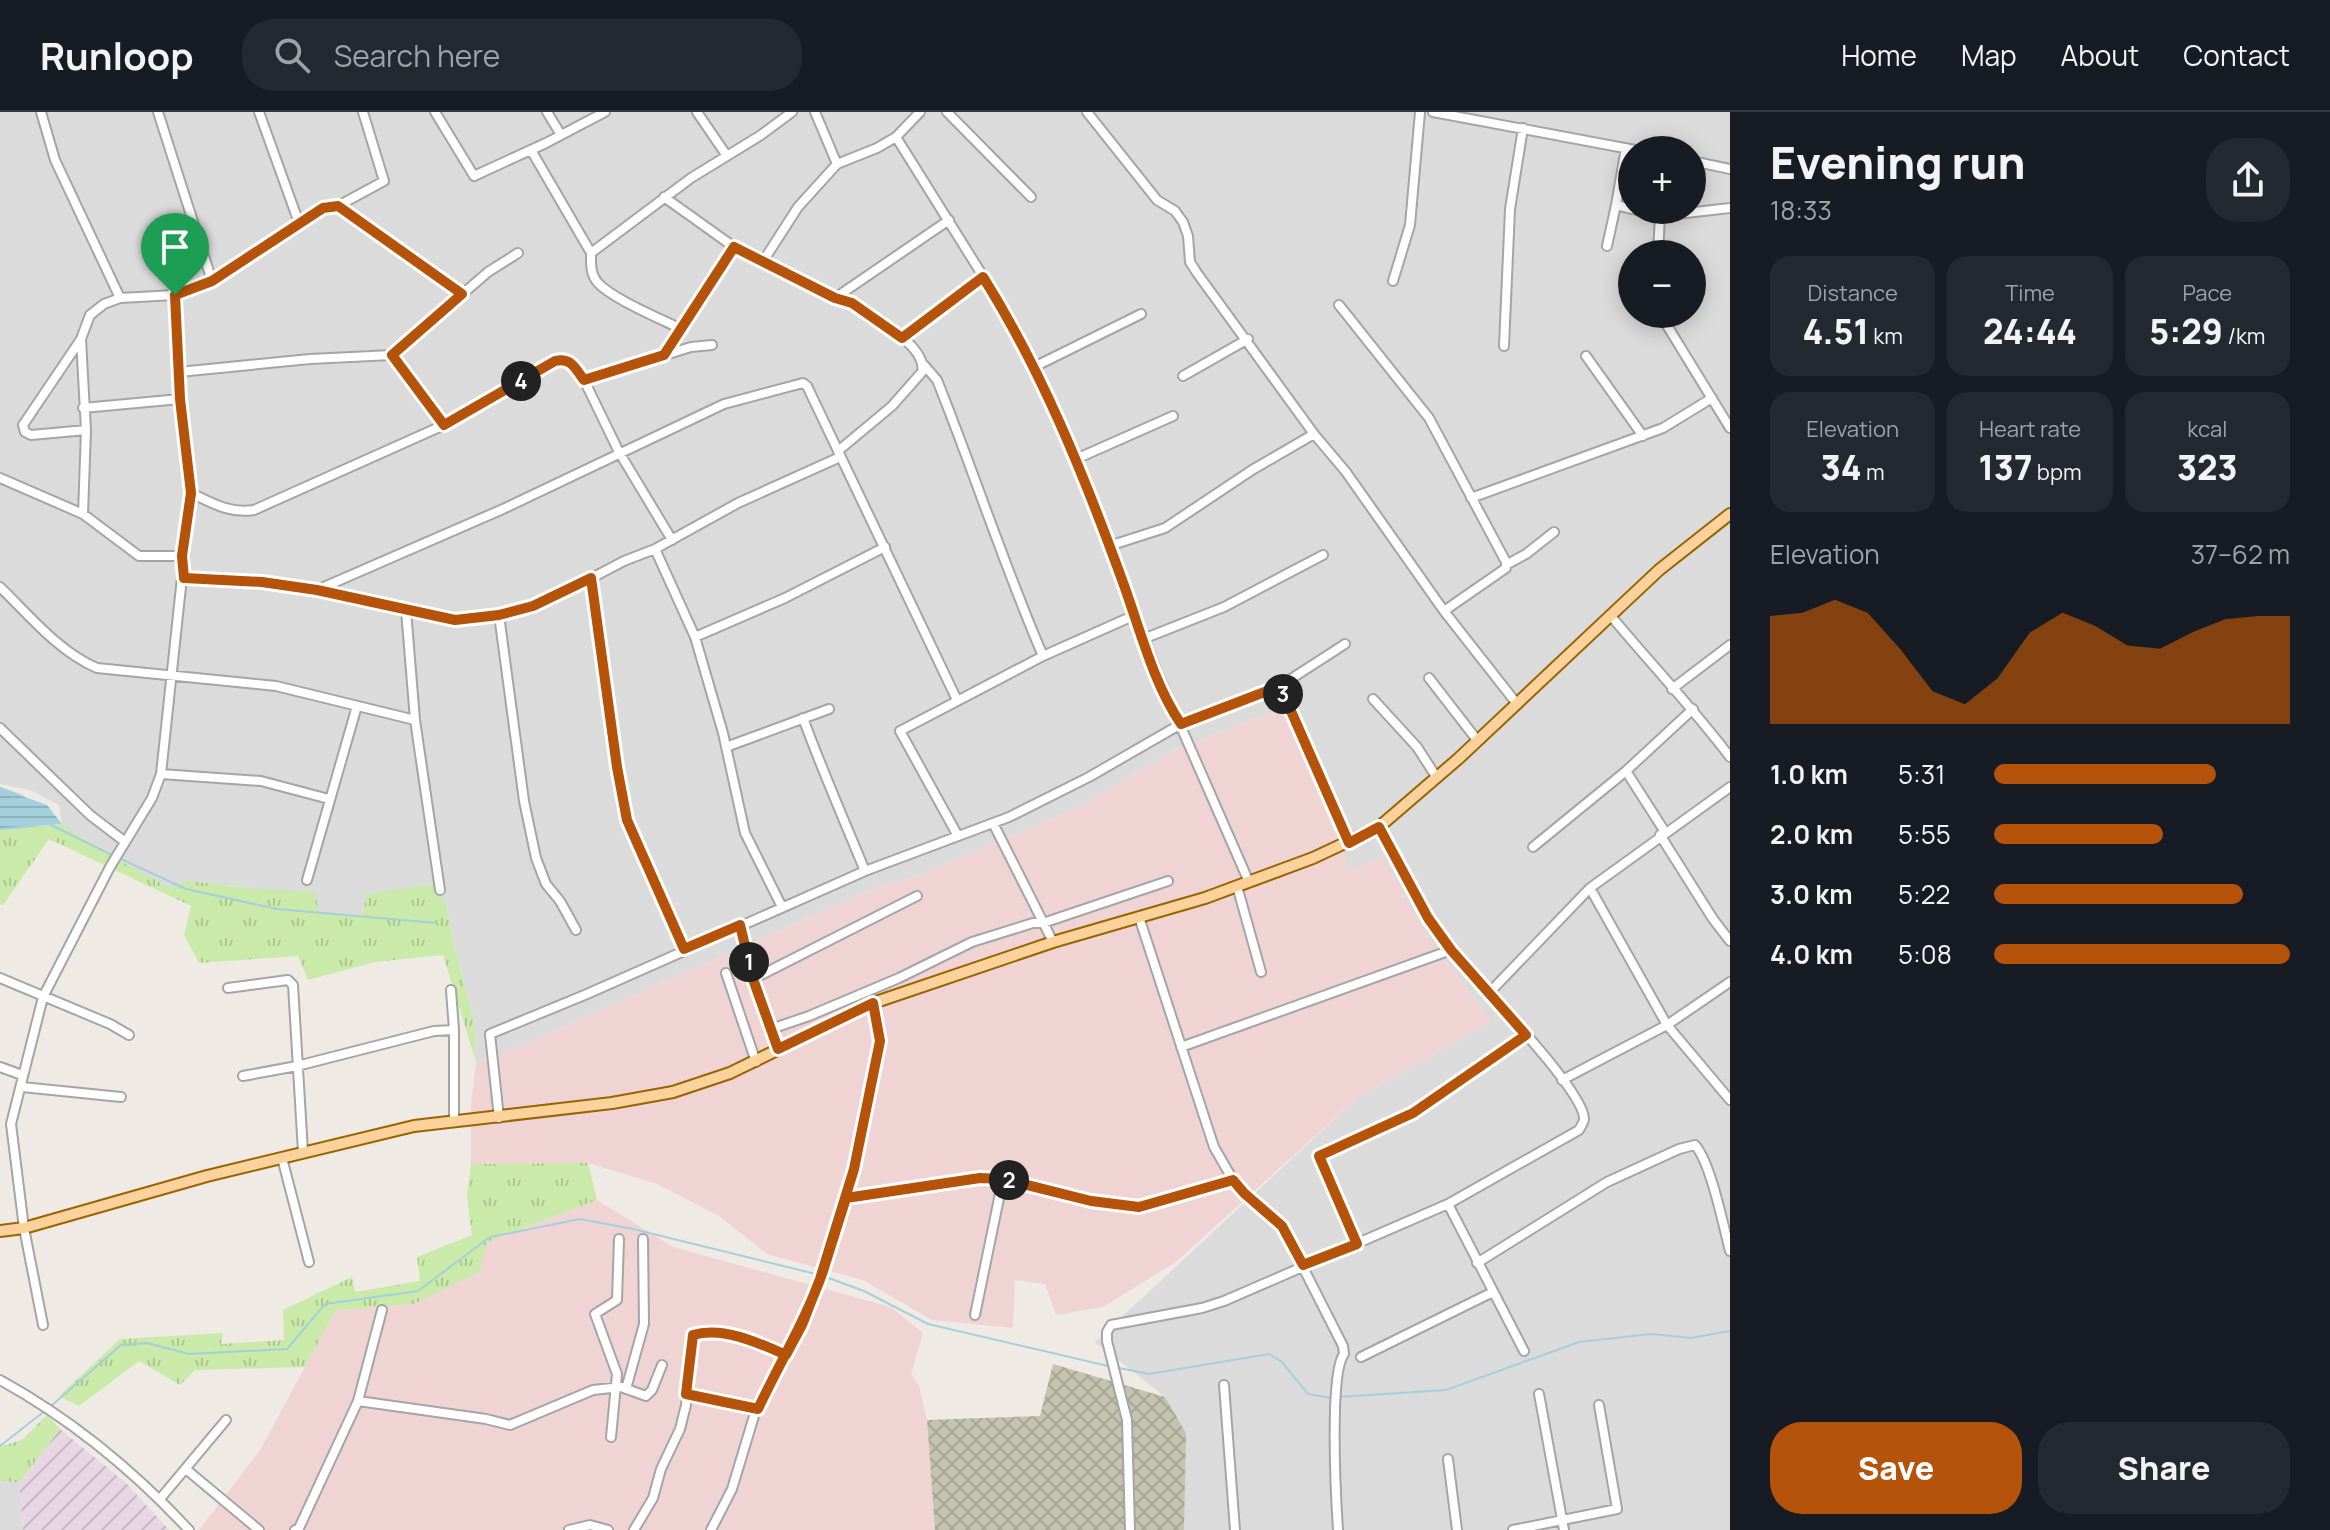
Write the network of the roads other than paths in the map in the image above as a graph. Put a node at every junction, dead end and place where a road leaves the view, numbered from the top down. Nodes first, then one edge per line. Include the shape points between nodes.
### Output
1 (41, 112) edge
2 (158, 112) edge
3 (259, 112) edge
4 (363, 112) edge
5 (435, 112) edge
6 (547, 112) edge
7 (697, 112) edge
8 (792, 112) edge
9 (815, 112) edge
10 (920, 112) edge
11 (947, 112) edge
12 (1087, 112) edge
13 (1420, 112) edge
14 (1433, 112) edge
15 (601, 113) edge
16 (1523, 128) junction
17 (561, 135) junction
18 (896, 137) junction
19 (1618, 146) edge
20 (531, 150) junction
21 (727, 156) junction
22 (837, 164) junction
23 (1706, 164) edge
24 (1730, 169) edge
25 (664, 197) junction
26 (1031, 197) dead end
27 (1618, 198) edge
28 (1616, 205) joint
29 (338, 206) junction
30 (1730, 208) edge
31 (1706, 211) edge
32 (949, 220) junction
33 (299, 223) junction
34 (1607, 246) dead end
35 (734, 247) junction
36 (518, 253) dead end
37 (591, 253) junction
38 (762, 263) junction
39 (983, 277) junction
40 (212, 281) junction
41 (1393, 281) dead end
42 (462, 294) junction
43 (175, 295) junction
44 (120, 298) junction
45 (835, 298) junction
46 (1339, 305) dead end
47 (1141, 314) dead end
48 (1669, 328) edge
49 (681, 329) junction
50 (902, 338) junction
51 (81, 339) junction
52 (1248, 339) junction
53 (712, 345) dead end
54 (1504, 346) dead end
55 (392, 355) junction
56 (664, 355) junction
57 (1586, 356) dead end
58 (924, 365) junction
59 (1034, 367) junction
60 (179, 372) junction
61 (1183, 376) dead end
62 (584, 380) junction
63 (1712, 398) junction
64 (180, 399) junction
65 (83, 408) junction
66 (1173, 416) dead end
67 (444, 425) junction
68 (1730, 428) edge
69 (86, 430) junction
70 (1314, 434) junction
71 (1643, 436) junction
72 (619, 452) junction
73 (839, 454) junction
74 (1076, 459) junction
75 (0, 478) edge
76 (191, 493) junction
77 (1471, 498) junction
78 (83, 514) junction
79 (1730, 514) edge
80 (1554, 532) dead end
81 (672, 540) junction
82 (1109, 546) junction
83 (885, 547) junction
84 (655, 549) junction
85 (1323, 555) dead end
86 (182, 556) junction
87 (1506, 565) junction
88 (184, 578) junction
89 (591, 578) junction
90 (0, 587) edge
91 (317, 590) junction
92 (406, 610) junction
93 (1444, 611) junction
94 (499, 615) junction
95 (1135, 615) junction
96 (1611, 616) junction
97 (695, 637) junction
98 (1143, 639) junction
99 (1345, 644) dead end
100 (1730, 645) edge
101 (1043, 656) junction
102 (171, 677) junction
103 (1429, 678) dead end
104 (1280, 686) junction
105 (1672, 689) junction
106 (1373, 699) dead end
107 (957, 700) junction
108 (1517, 704) junction
109 (357, 706) junction
110 (829, 709) dead end
111 (1693, 709) junction
112 (803, 718) junction
113 (415, 720) junction
114 (1181, 724) junction
115 (0, 728) edge
116 (1477, 740) junction
117 (726, 747) junction
118 (1730, 757) edge
119 (1626, 771) junction
120 (161, 774) junction
121 (1437, 778) junction
122 (1730, 787) edge
123 (329, 799) junction
124 (993, 823) junction
125 (1379, 827) junction
126 (1663, 834) junction
127 (958, 836) junction
128 (1349, 843) junction
129 (123, 844) junction
130 (1533, 847) dead end
131 (865, 871) junction
132 (307, 880) dead end
133 (1168, 881) dead end
134 (1249, 882) junction
135 (1237, 886) junction
136 (1590, 888) junction
137 (440, 890) dead end
138 (917, 896) dead end
139 (782, 907) junction
140 (1139, 917) junction
141 (1043, 923) junction
142 (740, 925) junction
143 (576, 930) dead end
144 (1730, 941) edge
145 (1053, 942) junction
146 (684, 949) junction
147 (1451, 950) junction
148 (1261, 972) dead end
149 (726, 973) dead end
150 (0, 978) edge
151 (753, 979) junction
152 (1730, 982) edge
153 (228, 988) dead end
154 (451, 990) dead end
155 (1490, 992) junction
156 (43, 997) junction
157 (873, 1003) junction
158 (1667, 1025) junction
159 (771, 1029) junction
160 (454, 1030) junction
161 (129, 1035) dead end
162 (1526, 1035) junction
163 (1181, 1047) junction
164 (778, 1049) junction
165 (756, 1062) junction
166 (297, 1066) junction
167 (0, 1067) edge
168 (22, 1075) junction
169 (243, 1076) dead end
170 (1562, 1080) junction
171 (22, 1087) junction
172 (121, 1097) dead end
173 (1730, 1100) edge
174 (499, 1118) junction
175 (457, 1122) junction
176 (303, 1152) junction
177 (282, 1158) junction
178 (1003, 1179) junction
179 (1233, 1180) junction
180 (846, 1198) junction
181 (1448, 1204) junction
182 (24, 1228) junction
183 (0, 1231) edge
184 (619, 1239) dead end
185 (643, 1239) dead end
186 (1357, 1244) junction
187 (1730, 1251) edge
188 (309, 1262) dead end
189 (1477, 1263) junction
190 (1303, 1265) junction
191 (1493, 1292) junction
192 (382, 1310) dead end
193 (975, 1315) dead end
194 (43, 1325) dead end
195 (1524, 1351) dead end
196 (786, 1355) junction
197 (1361, 1357) dead end
198 (662, 1365) dead end
199 (0, 1380) edge
200 (1224, 1385) dead end
201 (621, 1388) junction
202 (686, 1394) junction
203 (1539, 1394) dead end
204 (358, 1401) junction
205 (1599, 1405) dead end
206 (758, 1409) junction
207 (226, 1420) dead end
208 (611, 1437) dead end
209 (1448, 1459) dead end
210 (187, 1470) junction
211 (160, 1499) junction
212 (1564, 1526) edge
213 (189, 1530) edge
214 (259, 1530) edge
215 (295, 1530) edge
216 (569, 1530) edge
217 (608, 1530) edge
218 (634, 1530) edge
219 (711, 1530) edge
220 (1130, 1530) edge
221 (1235, 1530) edge
222 (1338, 1530) edge
223 (1457, 1530) edge
224 (1513, 1530) edge

1 - 44 street via 55,160
2 - 40 street
3 - 33 street
4 - 29 street via 384,181
5 - 20 street via 474,176
6 - 17 street
7 - 21 street
8 - 21 street
9 - 22 street
10 - 18 street
11 - 26 street
12 - 52 street via 1157,200 1183,222 1190,262
13 - 41 street via 1410,225
14 - 16 street
15 - 17 street
16 - 19 street
16 - 54 street via 1510,209
17 - 20 street
18 - 22 street
18 - 32 street
20 - 37 street
21 - 25 street
22 - 38 street via 798,207
23 - 24 street
25 - 35 street
25 - 37 street
27 - 28 street
28 - 34 street
29 - 33 street via 323,208
29 - 42 street
30 - 31 street
32 - 39 street
32 - 45 street
33 - 40 street
35 - 38 street
35 - 49 street
36 - 42 street
37 - 49 street via 597,282
38 - 45 street
39 - 50 street
39 - 59 street
40 - 43 street
42 - 55 street
43 - 44 street
43 - 60 street
44 - 51 street via 90,315
45 - 50 street via 852,303
46 - 77 street via 1429,418
47 - 59 street
48 - 63 street
49 - 56 street
50 - 58 street
51 - 65 street
51 - 69 street via 23,425 31,435
52 - 61 street
52 - 70 street
53 - 56 street
55 - 60 street
55 - 67 street
56 - 62 street
57 - 71 street
58 - 73 street via 892,406
58 - 101 street via 937,380
59 - 74 street
60 - 64 street
62 - 67 street via 570,361 555,361
62 - 72 street
63 - 68 street
63 - 71 street
64 - 65 street
64 - 76 street
65 - 69 street
66 - 74 street
67 - 76 street via 254,510 239,513
69 - 78 street
70 - 82 street via 1165,528
70 - 93 street
71 - 77 street
72 - 73 street via 724,404 803,383
72 - 81 street
72 - 91 street
73 - 81 street
73 - 83 street
74 - 82 street
75 - 78 street
76 - 86 street
77 - 87 street
78 - 86 street via 139,556
79 - 96 main road
80 - 87 street
81 - 84 street
82 - 95 street
83 - 97 street
83 - 107 street
84 - 89 street
84 - 97 street
85 - 98 street via 1224,607
86 - 88 street
87 - 93 street
88 - 91 street
88 - 102 street
89 - 94 street via 533,606
89 - 146 street via 627,820
90 - 102 street via 88,664
91 - 92 street
92 - 94 street via 455,620
92 - 113 street
93 - 108 street
94 - 143 street via 536,858
95 - 98 street
95 - 101 street
96 - 105 street
96 - 108 main road
97 - 117 street
98 - 114 street
99 - 104 street
100 - 105 street
101 - 107 street
102 - 109 street via 276,686
102 - 120 street
103 - 116 street
104 - 114 street
104 - 128 street
105 - 111 street
106 - 121 street
107 - 127 street via 900,731
108 - 116 main road
109 - 113 street
109 - 123 street
110 - 112 street
111 - 118 street
111 - 119 street
112 - 117 street
112 - 131 street
113 - 137 street
114 - 124 street via 1089,777
114 - 134 street
115 - 129 street
116 - 121 main road
117 - 139 street via 745,833
119 - 126 street
119 - 130 street
120 - 123 street via 261,781
120 - 129 street
121 - 125 main road
122 - 126 street
123 - 132 street
124 - 127 street
124 - 141 street
125 - 128 main road
125 - 147 street via 1411,890
126 - 136 street
126 - 144 street
127 - 131 street
128 - 134 main road
129 - 156 street
131 - 139 street
133 - 141 street
134 - 135 main road
135 - 140 main road
135 - 148 street
136 - 155 street
136 - 158 street
138 - 151 street
139 - 142 street
140 - 145 main road
140 - 163 street
141 - 145 street
141 - 159 street via 972,942 899,978
142 - 146 street
142 - 151 street
145 - 157 main road
146 - 174 street via 490,1034
147 - 155 street
147 - 163 street
149 - 165 street
150 - 156 street
151 - 159 street
152 - 158 street
153 - 166 street via 291,982
154 - 160 street
155 - 162 street
156 - 161 street
156 - 168 street
157 - 164 main road
157 - 180 street via 880,1041
158 - 170 street
158 - 173 street
159 - 164 street
160 - 166 street
160 - 175 street
162 - 170 street
162 - 186 street via 1413,1113 1319,1156
163 - 179 street via 1214,1147
164 - 165 main road
165 - 174 main road via 673,1092
166 - 169 street
166 - 176 street
167 - 168 street
168 - 171 street
170 - 181 street via 1582,1109 1579,1130
171 - 172 street
171 - 182 street via 11,1124
174 - 175 main road
175 - 176 main road via 414,1126
176 - 177 main road
177 - 182 main road
177 - 188 street
178 - 179 street via 1139,1207
178 - 180 street via 960,1180
178 - 193 street
179 - 190 street via 1282,1226
180 - 196 street via 822,1275
181 - 186 street
181 - 189 street
182 - 183 main road
182 - 194 street
184 - 201 street via 617,1300 595,1314
185 - 201 street via 644,1324
186 - 190 street
187 - 189 street via 1695,1145 1607,1182
189 - 191 street
190 - 220 street via 1202,1308 1111,1325 1107,1341 1127,1420
190 - 222 street via 1343,1346 1334,1470
191 - 195 street
191 - 197 street
192 - 204 street
196 - 202 street via 741,1338 698,1334 692,1340
196 - 206 street
198 - 201 street via 649,1394
199 - 211 street via 84,1434
200 - 221 street
201 - 204 street via 593,1390 510,1425
201 - 208 street
202 - 206 street
202 - 218 street via 676,1441
203 - 212 street
204 - 215 street
205 - 212 street via 1617,1509
206 - 219 street via 732,1489
207 - 210 street
209 - 223 street
210 - 211 street
210 - 214 street
211 - 213 street
212 - 224 street
216 - 217 street via 590,1525

